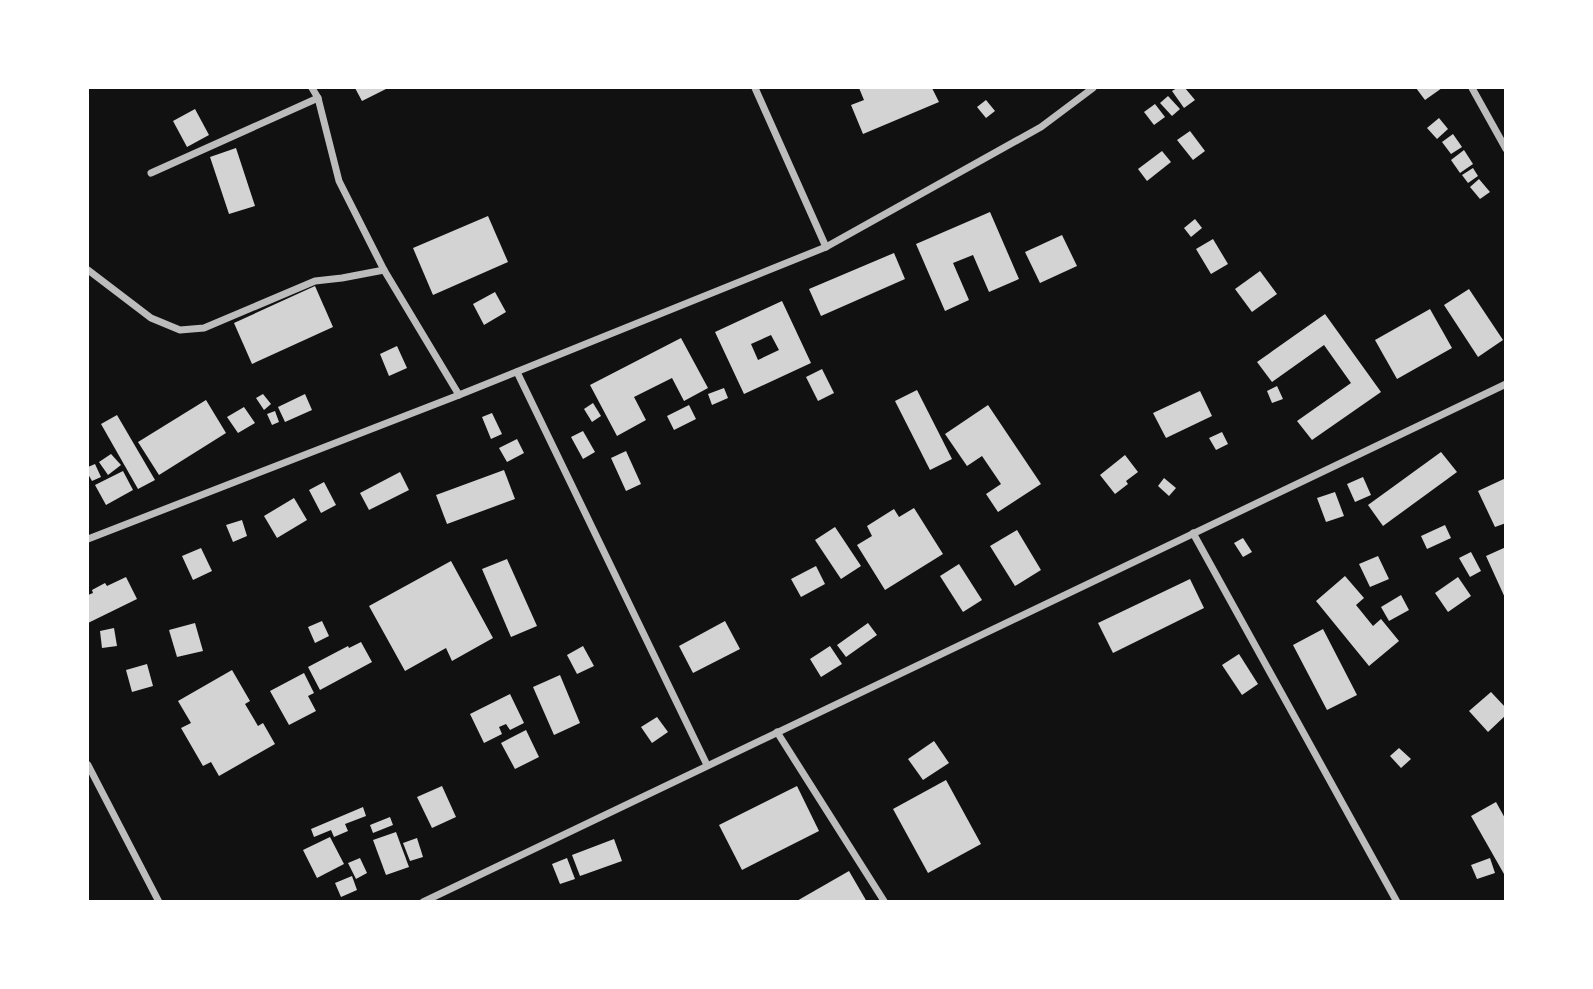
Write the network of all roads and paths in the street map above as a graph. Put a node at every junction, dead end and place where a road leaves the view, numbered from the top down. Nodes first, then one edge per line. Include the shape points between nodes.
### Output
1 (312, 88) edge
2 (755, 88) edge
3 (1093, 88) edge
4 (1472, 88) edge
5 (317, 97) junction
6 (1506, 149) edge
7 (151, 173) dead end
8 (826, 247) junction
9 (88, 270) edge
10 (384, 270) junction
11 (517, 372) junction
12 (1506, 384) edge
13 (460, 395) junction
14 (1194, 533) junction
15 (88, 539) edge
16 (777, 732) junction
17 (88, 765) edge
18 (707, 765) junction
19 (159, 901) edge
20 (423, 901) edge
21 (884, 901) edge
22 (1396, 901) edge

1 - 5 street
2 - 8 street
3 - 8 street via 1041,127
4 - 6 street
5 - 7 street
5 - 10 street via 339,181
8 - 11 street
9 - 10 street via 151,318 180,330 204,328 314,281
10 - 13 street
11 - 13 street
11 - 18 street
12 - 14 street
13 - 15 street
14 - 16 street
14 - 22 street
16 - 18 street
16 - 21 street
17 - 19 street
18 - 20 street

